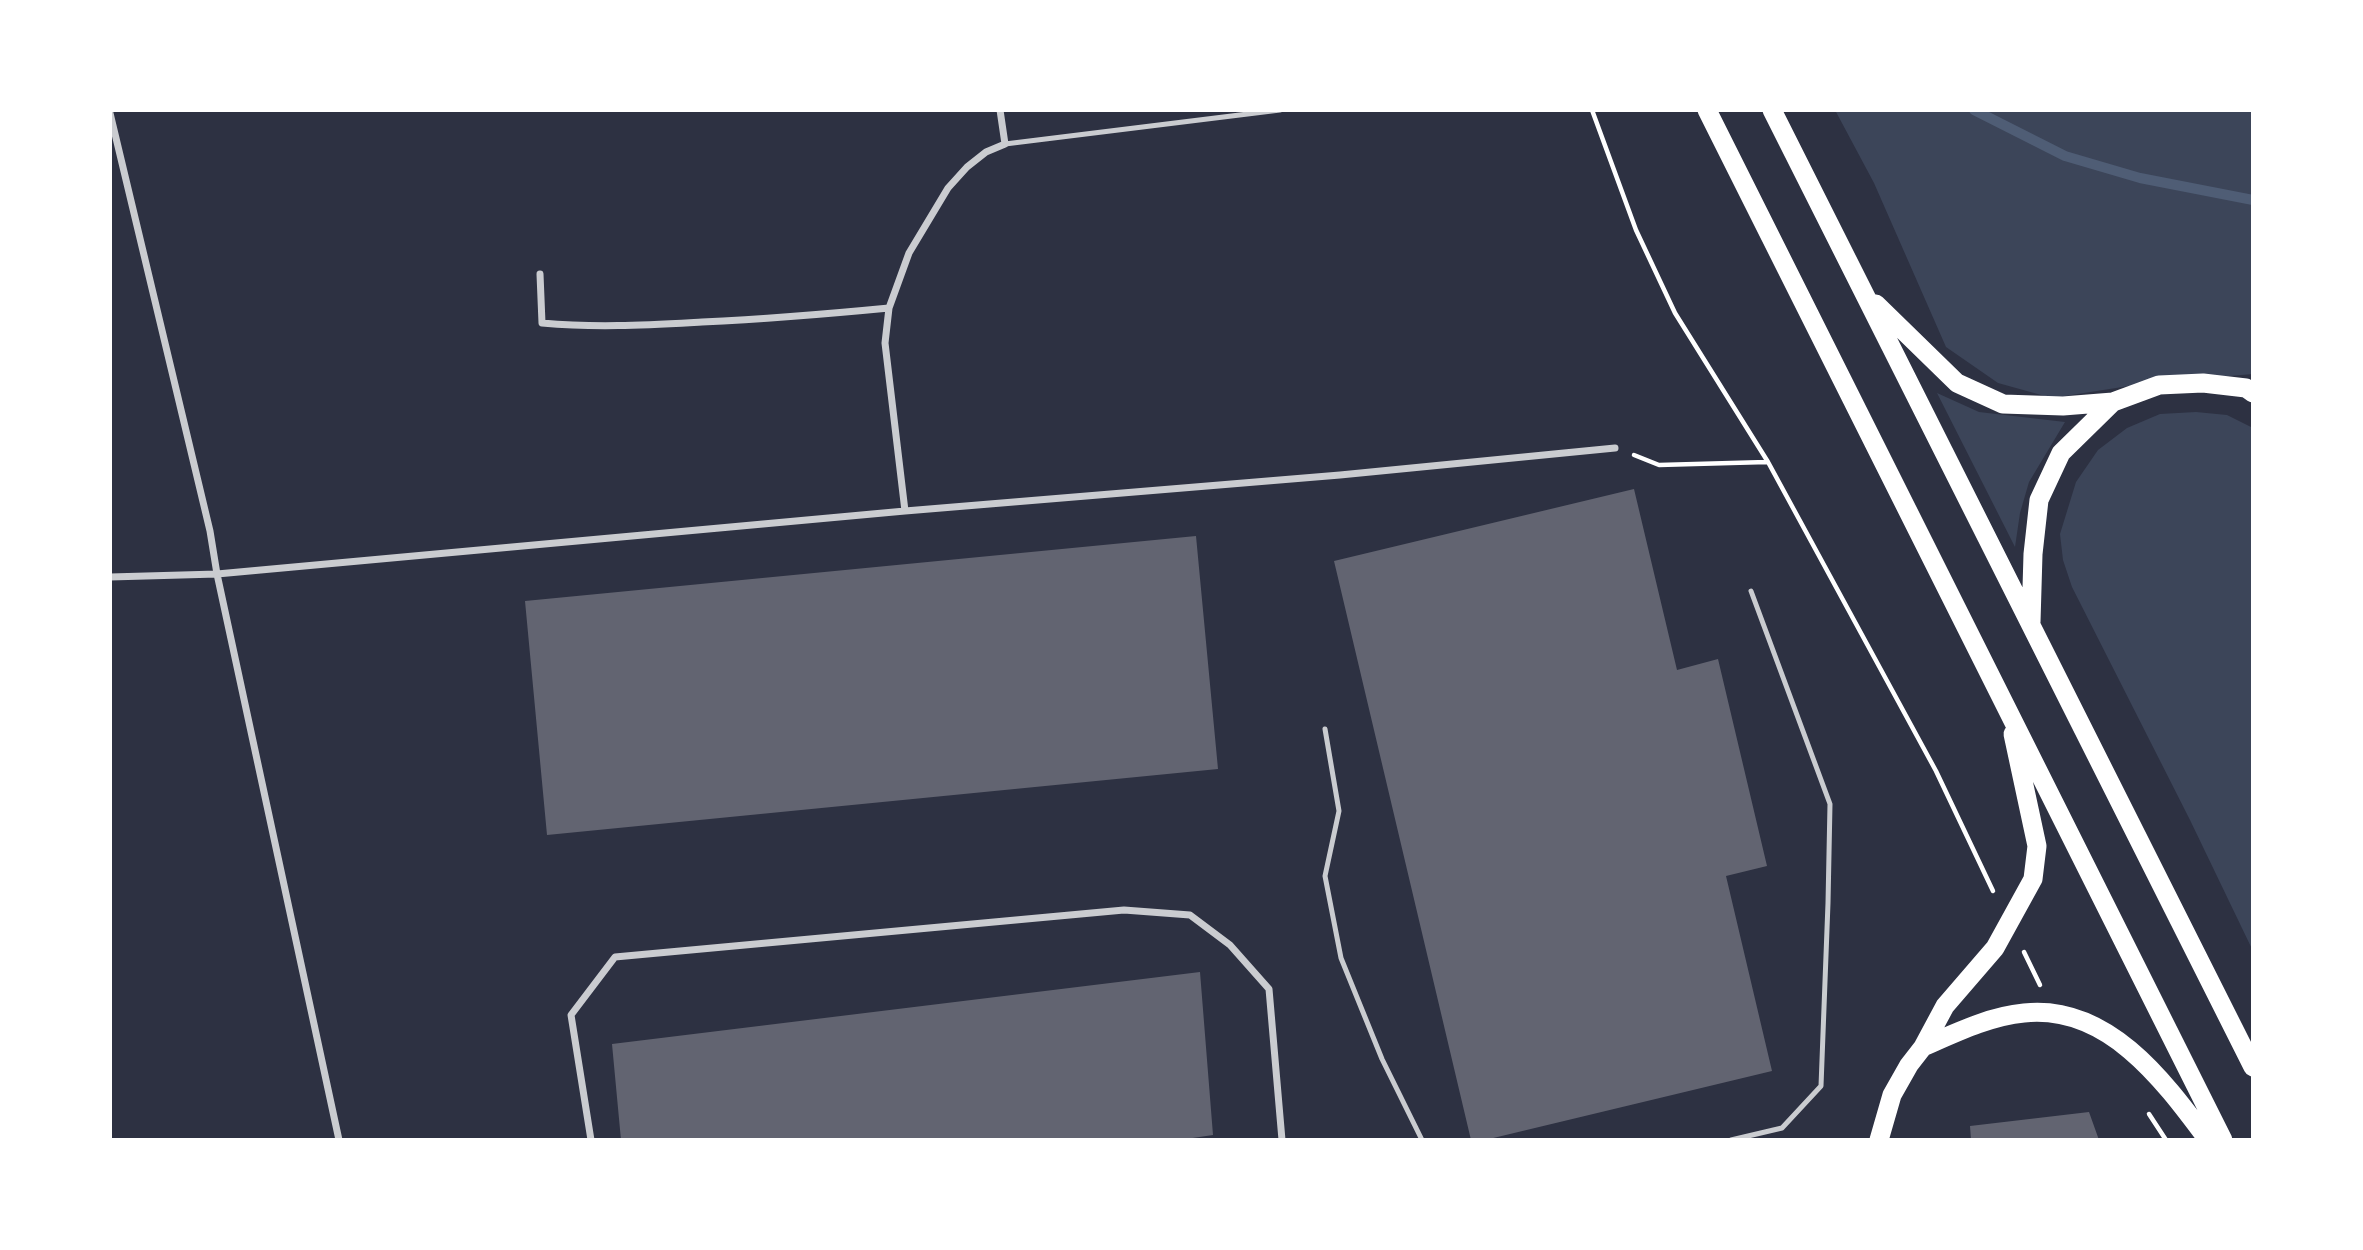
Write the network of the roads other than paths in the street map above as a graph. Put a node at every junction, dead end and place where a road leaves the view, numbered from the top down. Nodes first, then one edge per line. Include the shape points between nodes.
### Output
1 (1000, 110) edge
2 (1280, 110) edge
3 (1707, 110) edge
4 (1772, 110) edge
5 (110, 113) edge
6 (1005, 144) junction
7 (540, 274) dead end
8 (1864, 292) junction
9 (889, 308) junction
10 (2253, 393) edge
11 (2113, 402) junction
12 (1615, 448) dead end
13 (905, 511) junction
14 (217, 573) junction
15 (110, 578) edge
16 (1751, 591) dead end
17 (2031, 625) junction
18 (2007, 706) junction
19 (1325, 729) dead end
20 (1923, 1046) junction
21 (2253, 1067) edge
22 (339, 1140) edge
23 (591, 1140) edge
24 (1282, 1140) edge
25 (1422, 1140) edge
26 (1731, 1140) edge
27 (1879, 1140) edge
28 (2208, 1140) edge
29 (2223, 1140) edge

1 - 6 street
2 - 6 lane
3 - 18 highway
4 - 8 highway
5 - 14 street
6 - 9 street via 986,152 947,188 909,253
7 - 9 street via 542,323 639,326
8 - 11 highway via 1957,383 2003,404
8 - 17 highway
9 - 13 street via 885,343
10 - 11 highway via 2246,388 2203,383 2159,385
11 - 17 highway via 2062,453 2039,500
12 - 13 street
13 - 14 street
14 - 15 street
14 - 22 street
16 - 26 lane via 1830,804 1828,904 1821,1086 1782,1128
17 - 21 highway
18 - 20 highway via 2037,846 2033,879 1995,948 1945,1006
18 - 29 highway
19 - 25 lane via 1339,811 1325,876 1341,958 1382,1059
20 - 27 highway via 1892,1095
20 - 28 highway via 1998,1019 2056,1012 2096,1026 2122,1042 2172,1091
23 - 24 street via 571,1015 615,957 1124,910 1190,915 1230,945 1269,989

